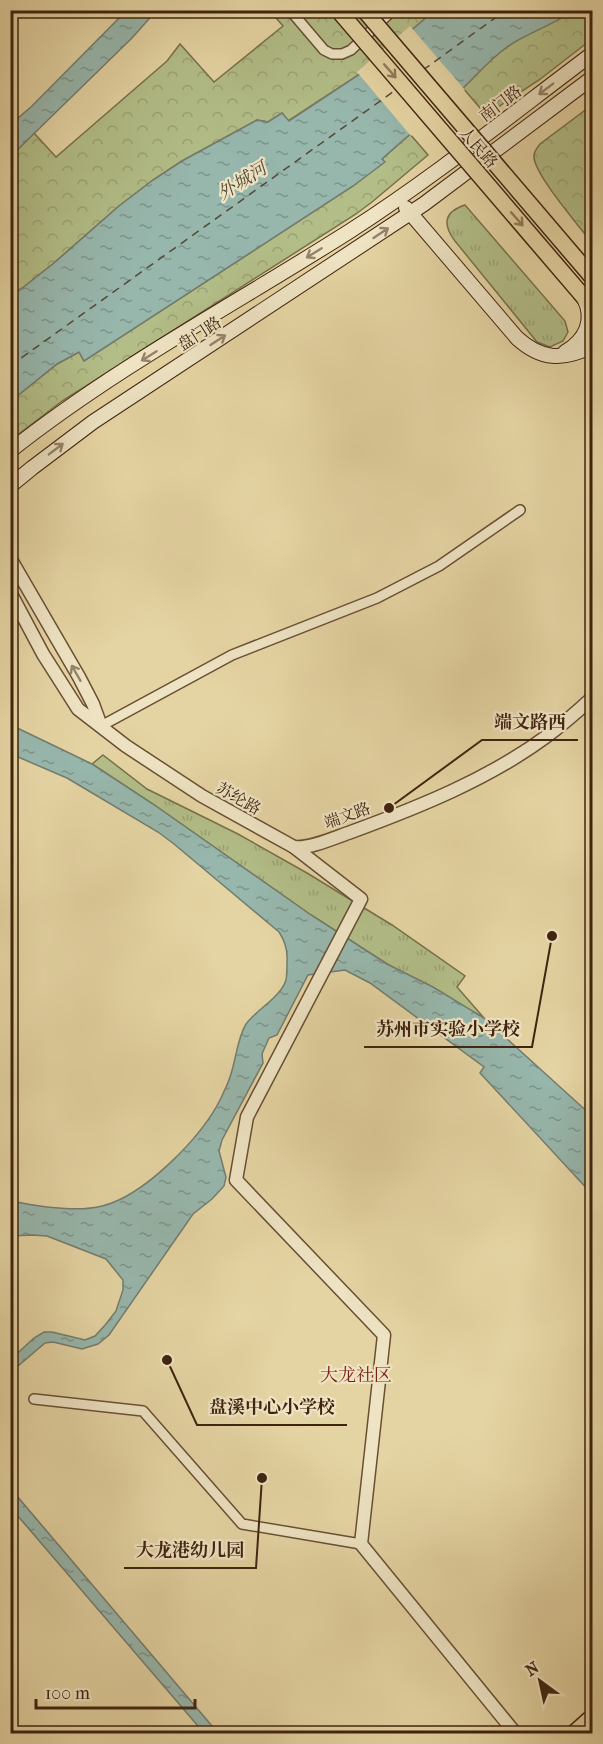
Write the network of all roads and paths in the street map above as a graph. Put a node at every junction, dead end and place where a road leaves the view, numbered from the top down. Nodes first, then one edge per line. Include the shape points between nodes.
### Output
1 (290, 10) edge
2 (338, 10) edge
3 (364, 10) edge
4 (393, 10) edge
5 (592, 54) edge
6 (592, 78) edge
7 (399, 199) junction
8 (410, 213) junction
9 (592, 278) edge
10 (582, 295) junction
11 (592, 307) edge
12 (592, 346) edge
13 (555, 357) junction
14 (10, 451) edge
15 (10, 486) edge
16 (520, 510) dead end
17 (10, 558) edge
18 (10, 592) edge
19 (592, 698) edge
20 (100, 726) junction
21 (294, 847) junction
22 (34, 1399) dead end
23 (361, 1544) junction
24 (592, 1717) edge
25 (592, 1730) edge
26 (516, 1734) edge
27 (573, 1734) edge
28 (588, 1734) edge

1 - 4 street via 324,50 333,54 351,50
2 -> 10 main road, 人民路, bridge
3 - 9 main road, 人民路, bridge
5 -> 7 main road, 南门路
6 - 8 main road
7 - 8 main road
7 -> 14 main road, 盘门路 via 89,394
8 - 13 main road via 517,338 536,352
15 -> 8 main road, 盘门路 via 120,404
10 - 11 main road, 人民路
10 - 13 main road via 589,310 588,326 577,344
12 - 13 main road
16 - 20 street via 439,566 377,598 232,655
20 -> 17 street via 93,704
18 - 20 street, 苏纶路 via 68,695 78,709
19 - 21 street, 端文路 via 547,736 484,775 376,823
20 - 21 street, 苏纶路 via 202,796
21 - 23 street, 苏纶路 via 361,898 247,1117 236,1180 384,1335
22 - 23 street via 143,1411 242,1524
23 - 26 street
24 - 27 main road
25 - 28 main road

